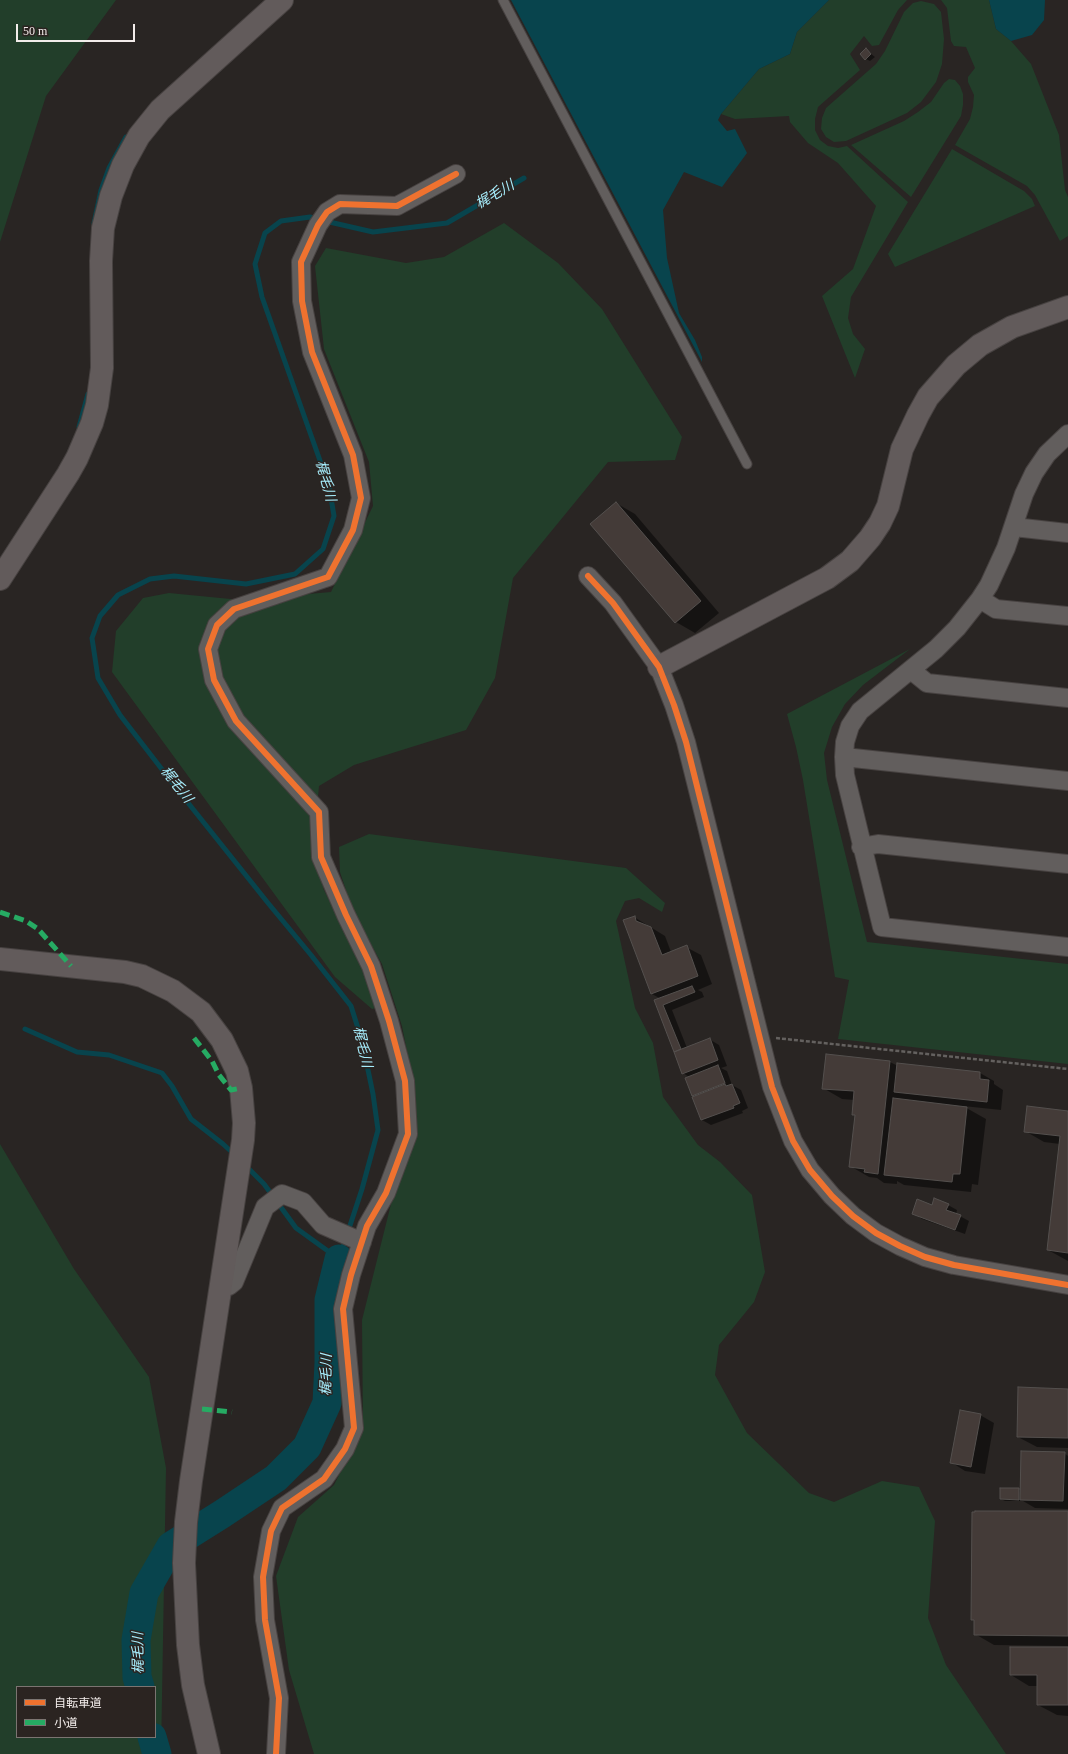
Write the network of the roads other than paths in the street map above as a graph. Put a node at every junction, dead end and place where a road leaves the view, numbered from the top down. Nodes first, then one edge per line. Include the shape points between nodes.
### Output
1 (282, 0) edge
2 (503, 0) edge
3 (456, 174) dead end
4 (1068, 307) edge
5 (1067, 437) edge
6 (747, 464) dead end
7 (1014, 527) junction
8 (1068, 533) edge
9 (588, 576) dead end
10 (0, 579) edge
11 (980, 599) junction
12 (1068, 616) edge
13 (659, 667) junction
14 (911, 670) junction
15 (1068, 698) edge
16 (844, 757) junction
17 (1068, 781) edge
18 (862, 847) junction
19 (1068, 864) edge
20 (1068, 947) edge
21 (0, 959) edge
22 (352, 1237) junction
23 (1068, 1285) edge
24 (221, 1286) junction
25 (208, 1754) edge
26 (276, 1754) edge

1 - 10 street via 160,110 140,136 123,165 111,196 104,228 101,261 102,368 92,423 71,469
2 - 6 lane
3 - 22 street via 397,206 340,204 323,218 301,262 302,301 312,352 353,455 361,498 353,530 328,577 234,609 217,625 208,649 214,680 236,721 319,812 321,857 371,966 405,1080 408,1134 386,1193 367,1226
4 - 13 street via 1012,327 980,345 956,365 928,397 902,449 888,506 880,523 850,561 827,578
5 - 7 street via 1047,454 1034,473 1024,494
7 - 8 street
7 - 11 street via 997,569
9 - 13 street via 613,603
11 - 12 street via 996,609
11 - 14 street via 952,633
13 - 23 street via 686,742 772,1087 793,1141 810,1170 853,1216 900,1246 925,1257 954,1265
14 - 15 street via 927,683
14 - 16 street via 860,711 850,726
16 - 17 street
16 - 18 street via 845,775
18 - 19 street via 878,844
18 - 20 street via 882,927
21 - 24 street via 125,972 158,982 188,1001 212,1025 237,1071 244,1105 243,1140
22 - 24 street via 320,1222 302,1202 276,1198 263,1211 238,1277 229,1286
22 - 26 street via 351,1275 343,1309 354,1428 345,1449 324,1479 282,1508 271,1530 263,1577 265,1620 279,1698
24 - 25 street via 189,1499 184,1563 188,1645 193,1685

